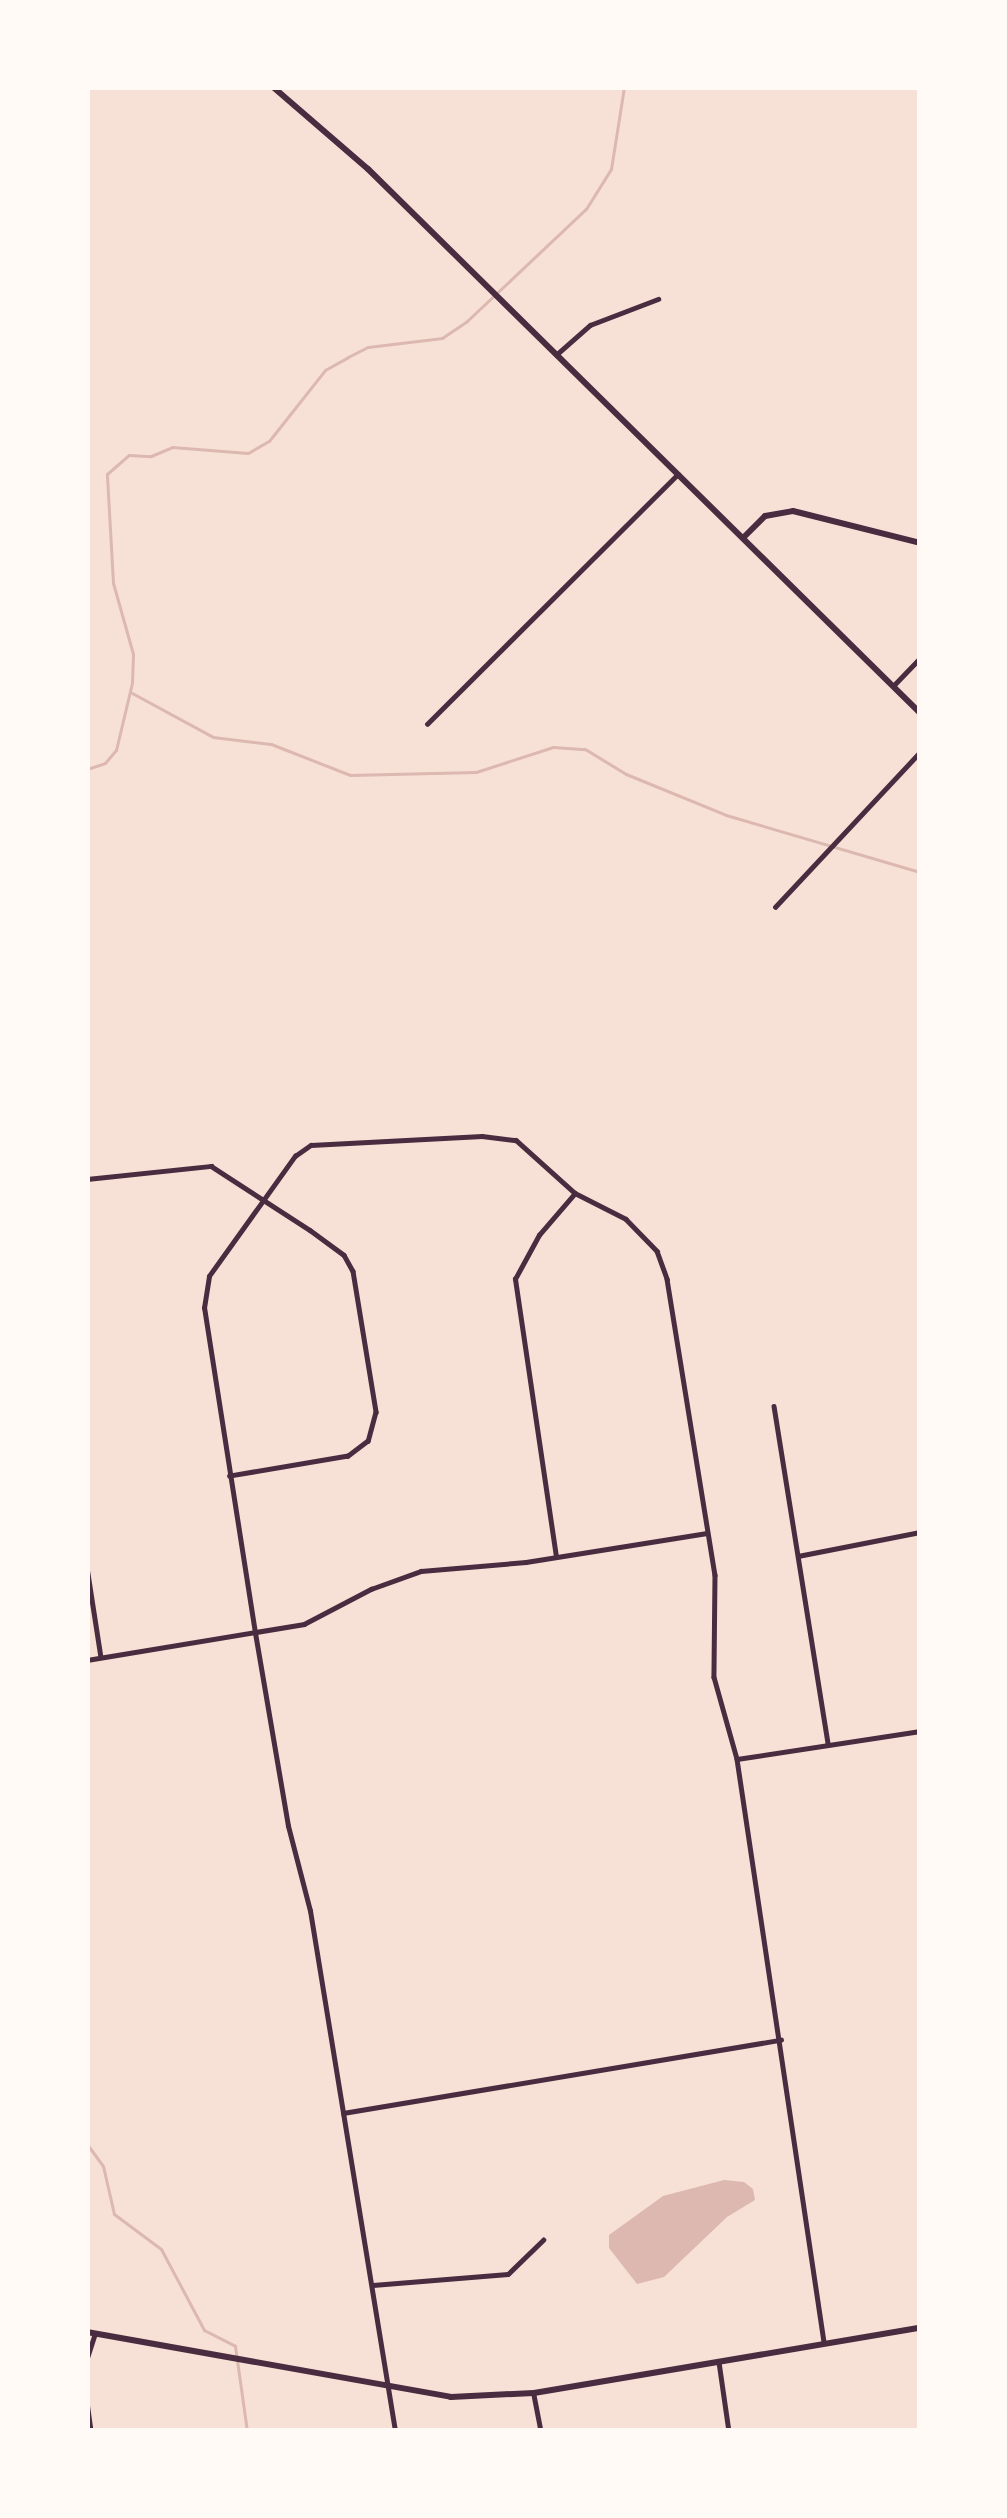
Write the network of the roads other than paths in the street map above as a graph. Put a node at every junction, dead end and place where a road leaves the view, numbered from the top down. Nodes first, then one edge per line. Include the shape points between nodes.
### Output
1 (273, 87) edge
2 (658, 299) dead end
3 (556, 355) junction
4 (678, 474) junction
5 (743, 538) junction
6 (920, 543) edge
7 (920, 658) edge
8 (892, 686) junction
9 (920, 713) edge
10 (427, 724) dead end
11 (920, 752) edge
12 (775, 907) dead end
13 (87, 1179) edge
14 (575, 1192) junction
15 (264, 1199) junction
16 (774, 1406) dead end
17 (230, 1476) junction
18 (920, 1532) edge
19 (707, 1533) junction
20 (797, 1556) junction
21 (556, 1557) junction
22 (87, 1567) edge
23 (255, 1633) junction
24 (101, 1658) junction
25 (87, 1660) edge
26 (920, 1731) edge
27 (828, 1745) junction
28 (737, 1759) junction
29 (781, 2041) junction
30 (342, 2113) junction
31 (543, 2240) dead end
32 (373, 2285) junction
33 (920, 2328) edge
34 (91, 2333) edge
35 (824, 2344) junction
36 (87, 2358) edge
37 (718, 2362) junction
38 (388, 2390) junction
39 (534, 2392) junction
40 (87, 2402) edge
41 (92, 2431) edge
42 (395, 2431) edge
43 (541, 2431) edge
44 (729, 2431) edge

1 - 3 street
2 - 3 street via 590,325
3 - 4 street
4 - 5 street
4 - 10 street
5 - 6 street via 765,516 794,511
5 - 8 street
7 - 8 street
8 - 9 street
11 - 12 street
13 - 15 street via 211,1166
14 - 15 street via 516,1140 482,1136 311,1145
14 - 19 street via 626,1220 657,1251
14 - 21 street via 514,1279
15 - 17 street via 206,1291
15 - 17 street via 344,1255 353,1270 376,1421 368,1441 348,1456
16 - 20 street
17 - 23 street
18 - 20 street
19 - 21 street
19 - 28 street via 717,1602 714,1677
20 - 27 street
21 - 23 street via 403,1576 304,1624
22 - 24 street
23 - 24 street
23 - 30 street
24 - 25 street
26 - 27 street
27 - 28 street
28 - 29 street
29 - 30 street
29 - 35 street
30 - 32 street
31 - 32 street via 508,2274
32 - 38 street
33 - 35 street
34 - 36 street
34 - 38 street
35 - 37 street
37 - 39 street
37 - 44 street
38 - 39 street via 451,2398
38 - 42 street
39 - 43 street
40 - 41 street

